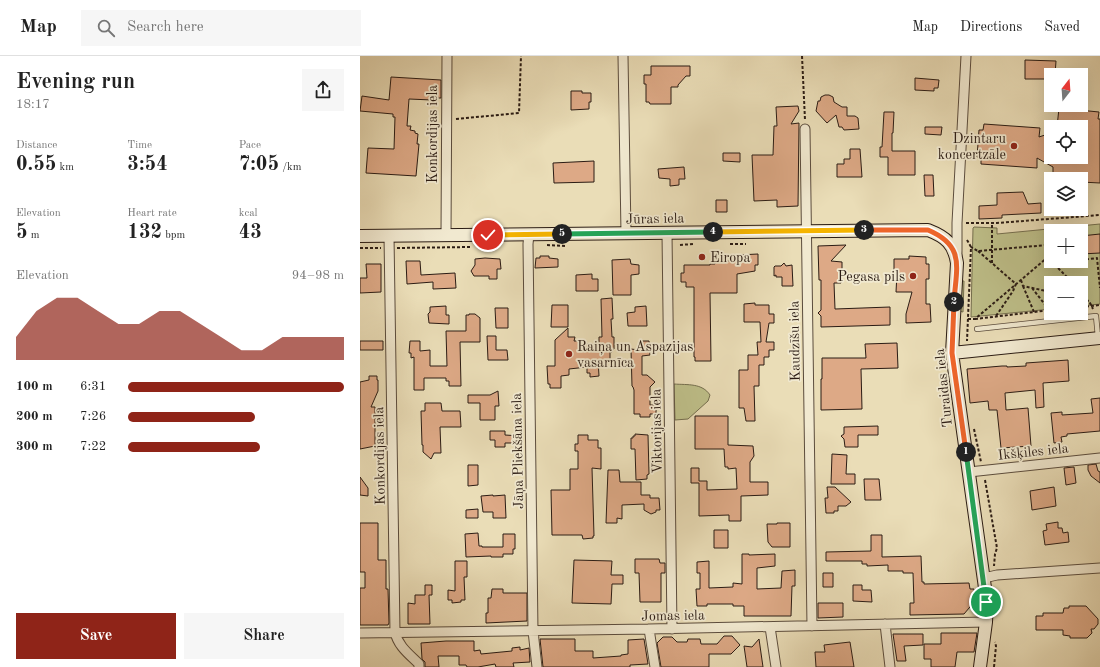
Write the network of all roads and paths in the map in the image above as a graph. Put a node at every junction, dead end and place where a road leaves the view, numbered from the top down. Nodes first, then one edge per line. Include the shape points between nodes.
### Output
1 (447, 56) edge
2 (521, 56) edge
3 (623, 56) edge
4 (802, 56) edge
5 (966, 56) edge
6 (446, 120) junction
7 (805, 129) joint
8 (1100, 215) edge
9 (957, 223) junction
10 (992, 223) junction
11 (807, 231) junction
12 (626, 233) junction
13 (667, 233) junction
14 (529, 234) junction
15 (446, 235) junction
16 (360, 236) edge
17 (389, 236) junction
18 (1044, 244) edge
19 (971, 247) dead end
20 (992, 250) junction
21 (978, 251) junction
22 (1088, 259) edge
23 (1044, 261) edge
24 (957, 263) junction
25 (992, 263) junction
26 (1059, 268) edge
27 (1066, 276) edge
28 (1021, 280) junction
29 (1016, 284) junction
30 (1023, 286) junction
31 (1032, 288) junction
32 (1100, 288) edge
33 (1044, 291) edge
34 (1088, 301) edge
35 (1044, 303) edge
36 (1100, 305) edge
37 (1088, 306) edge
38 (1091, 306) junction
39 (1044, 311) edge
40 (1034, 312) junction
41 (996, 316) junction
42 (1096, 316) junction
43 (968, 319) dead end
44 (975, 319) junction
45 (977, 329) dead end
46 (1099, 338) edge
47 (952, 353) junction
48 (972, 425) dead end
49 (1100, 458) edge
50 (983, 471) junction
51 (969, 472) junction
52 (1100, 568) edge
53 (989, 577) junction
54 (986, 622) junction
55 (885, 624) junction
56 (812, 626) junction
57 (770, 627) junction
58 (672, 628) junction
59 (649, 629) junction
60 (533, 631) junction
61 (395, 632) junction
62 (360, 633) edge
63 (655, 665) edge
64 (419, 667) edge
65 (537, 667) edge
66 (776, 667) edge
67 (890, 667) edge
68 (980, 667) edge

1 - 6 street, Konkordijas iela
2 - 6 path via 519,113
3 - 12 street
4 - 7 path
5 - 9 street, Turaidas iela
6 - 15 street, Konkordijas iela
7 - 11 street, Kaudzīšu iela
8 - 10 path
9 - 10 path
9 - 24 street, Turaidas iela
10 - 20 path
11 - 13 street, Jūras iela
11 - 24 street, Jūras iela via 928,230 948,241 955,251
11 - 56 street, Kaudzīšu iela
12 - 13 street, Jūras iela
12 - 14 street, Jūras iela
13 - 58 street, Viktorijas iela
14 - 15 street, Jūras iela
14 - 60 street, Jāņa Pliekšāna iela
15 - 17 street, Jūras iela
16 - 17 street, Jūras iela
17 - 61 street, Konkordijas iela
18 - 20 path
19 - 21 path
20 - 21 path
20 - 25 path
21 - 25 path
22 - 32 path via 1097,258
23 - 28 path
24 - 47 street, Turaidas iela
25 - 29 path
26 - 27 path
28 - 29 path
28 - 30 path
29 - 41 path
29 - 44 path
30 - 31 path
30 - 40 path
31 - 33 path
31 - 35 path
34 - 38 path
36 - 38 path
37 - 38 path
38 - 42 path
39 - 40 path
40 - 41 path
41 - 44 path
42 - 45 lane
42 - 46 lane
43 - 44 path
46 - 47 street
47 - 51 street, Turaidas iela
48 - 50 path
49 - 50 street, Ikšķiles iela
50 - 51 street, Ikšķiles iela
50 - 53 path via 997,548
51 - 53 street, Turaidas iela
52 - 53 street
53 - 54 street, Turaidas iela
54 - 55 street, Jomas iela
54 - 68 street, Turaidas iela
55 - 56 street, Jomas iela
55 - 67 street
56 - 57 street, Jomas iela
57 - 58 street, Jomas iela
57 - 66 street
58 - 59 street, Jomas iela
59 - 60 street, Jomas iela
59 - 63 street
60 - 61 street, Jomas iela
60 - 65 street, Jāņa Pliekšāna iela
61 - 62 street, Jomas iela
61 - 64 street, Konkordijas iela via 400,645

